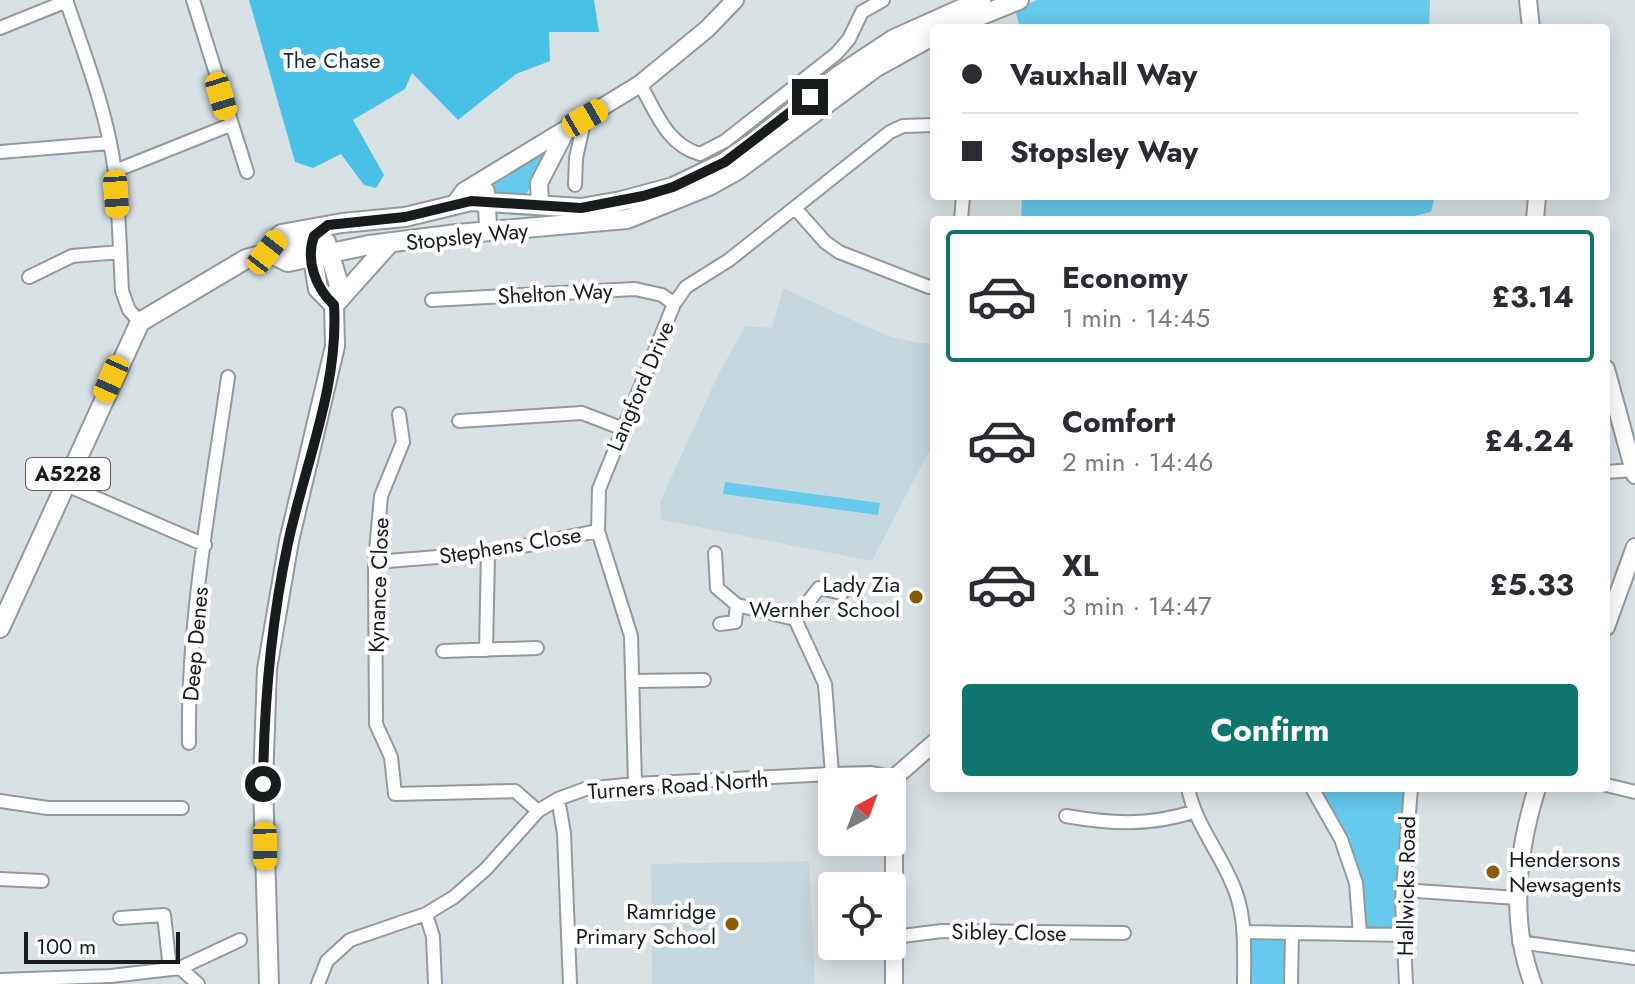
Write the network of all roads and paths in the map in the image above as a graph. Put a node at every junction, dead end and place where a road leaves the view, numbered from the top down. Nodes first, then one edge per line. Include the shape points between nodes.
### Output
1 (193, 0) edge
2 (883, 0) edge
3 (981, 0) edge
4 (1019, 0) edge
5 (1528, 0) edge
6 (66, 1) edge
7 (727, 3) edge
8 (960, 24) edge
9 (1531, 24) edge
10 (0, 28) edge
11 (930, 37) edge
12 (640, 84) junction
13 (585, 118) junction
14 (230, 125) junction
15 (930, 125) edge
16 (567, 129) junction
17 (109, 143) junction
18 (0, 152) edge
19 (115, 171) junction
20 (247, 172) dead end
21 (486, 180) junction
22 (575, 185) dead end
23 (487, 199) junction
24 (540, 204) junction
25 (454, 205) junction
26 (795, 208) junction
27 (328, 225) junction
28 (484, 232) junction
29 (388, 245) junction
30 (311, 249) junction
31 (120, 252) junction
32 (267, 252) junction
33 (332, 253) junction
34 (29, 277) dead end
35 (930, 287) edge
36 (432, 300) dead end
37 (674, 304) junction
38 (334, 305) junction
39 (140, 322) junction
40 (228, 377) dead end
41 (1610, 384) edge
42 (399, 414) dead end
43 (459, 421) dead end
44 (621, 428) junction
45 (1610, 472) edge
46 (1634, 472) edge
47 (64, 484) junction
48 (598, 531) junction
49 (205, 545) junction
50 (1635, 547) edge
51 (488, 553) junction
52 (715, 553) dead end
53 (375, 562) junction
54 (842, 593) dead end
55 (737, 605) junction
56 (1610, 616) edge
57 (795, 619) junction
58 (720, 624) dead end
59 (0, 628) edge
60 (537, 648) dead end
61 (486, 650) junction
62 (443, 651) dead end
63 (704, 680) dead end
64 (634, 681) junction
65 (189, 743) dead end
66 (930, 746) edge
67 (832, 768) edge
68 (905, 768) edge
69 (818, 775) edge
70 (635, 784) junction
71 (1610, 786) edge
72 (1189, 792) edge
73 (1314, 792) edge
74 (1411, 792) edge
75 (1536, 792) edge
76 (1635, 792) edge
77 (558, 799) junction
78 (0, 801) edge
79 (182, 808) dead end
80 (538, 811) junction
81 (1193, 812) junction
82 (1066, 816) dead end
83 (0, 879) edge
84 (42, 881) dead end
85 (1403, 890) junction
86 (1517, 898) junction
87 (426, 914) junction
88 (120, 918) dead end
89 (1244, 932) junction
90 (1124, 933) dead end
91 (1292, 933) junction
92 (1360, 934) junction
93 (1405, 935) junction
94 (906, 936) edge
95 (240, 940) dead end
96 (1519, 942) junction
97 (1635, 958) edge
98 (894, 960) edge
99 (175, 969) junction
100 (0, 980) edge
101 (111, 980) edge
102 (198, 984) edge
103 (269, 984) edge
104 (318, 984) edge
105 (435, 984) edge
106 (570, 984) edge
107 (894, 984) edge
108 (1244, 984) edge
109 (1291, 984) edge
110 (1406, 984) edge
111 (1533, 984) edge

1 - 14 street
2 - 12 street via 862,12 836,54 725,141 700,154 673,141
3 - 24 main road, Stopsley Way via 875,51 702,174 600,206
4 - 8 main road
5 - 9 street
6 - 10 street
6 - 17 street
7 - 12 street via 698,38
11 - 28 main road, Stopsley Way via 876,67 770,148 709,186 627,219
12 - 13 street
13 - 16 street
13 - 22 street
14 - 19 street
14 - 20 street
15 - 26 street, Langford Drive via 890,132
16 - 21 street
16 - 24 street via 539,183
17 - 18 street
17 - 19 street
19 - 31 street
21 - 23 street
21 - 25 street via 464,191
23 - 24 main road, Stopsley Way
23 - 25 main road, Stopsley Way
23 - 28 street
25 - 27 main road, Stopsley Way via 401,218
26 - 35 street via 839,252
26 - 37 street, Langford Drive via 686,287
27 - 30 main road via 314,236
27 - 32 main road, Stopsley Way via 281,234
28 - 29 main road, Stopsley Way
29 - 33 main road, Stopsley Way
29 - 38 main road
30 - 32 main road, Stopsley Way via 288,262
30 - 33 main road, Stopsley Way
30 - 38 main road via 318,289
31 - 34 street via 72,256
31 - 39 street via 125,301
32 - 39 main road, Stopsley Way via 246,259
33 - 38 main road via 339,285
36 - 37 street, Shelton Way via 635,289 662,295
37 - 44 street, Langford Drive
38 - 103 main road via 331,370 289,541 267,669 263,784
39 - 47 main road, A5228
40 - 49 street, Deep Denes
41 - 46 street
42 - 53 street, Kynance Close via 403,442 381,496
43 - 44 street via 582,413
44 - 48 street, Langford Drive via 599,489
45 - 46 street
47 - 49 street
47 - 59 main road, A5228
48 - 51 street, Stephens Close
48 - 64 street, Langford Drive via 631,636
49 - 65 street, Deep Denes via 188,704
50 - 56 street
51 - 53 street, Stephens Close
51 - 61 street
52 - 55 street via 717,588
53 - 80 street, Kynance Close via 376,724 391,757 395,794 515,791
54 - 57 street via 819,588
55 - 57 street
55 - 58 street via 735,622
57 - 67 street via 825,684
60 - 61 street
61 - 62 street
63 - 64 street
64 - 70 street, Langford Drive
66 - 68 street
69 - 70 street, Turners Road North
70 - 77 street, Turners Road North via 585,789
71 - 76 street
72 - 81 street
73 - 92 street via 1341,839 1356,883
74 - 85 street, Hallwicks Road
75 - 86 street
77 - 80 street, Turners Road North
77 - 106 street
78 - 79 street via 48,808
80 - 87 street, Turners Road North via 471,884
81 - 82 street via 1159,823 1121,825
81 - 89 street via 1238,897
83 - 84 street
85 - 86 street
85 - 93 street, Hallwicks Road
86 - 96 street
87 - 104 street, Turners Road North via 350,940 327,961
87 - 105 street via 433,937
88 - 99 street via 164,915
89 - 91 street
89 - 108 street
90 - 94 street, Sibley Close via 942,931
91 - 92 street
91 - 109 street
92 - 93 street
93 - 110 street, Hallwicks Road
95 - 99 street
96 - 97 street
96 - 111 street
98 - 107 street
99 - 101 street
99 - 102 street
100 - 101 street

